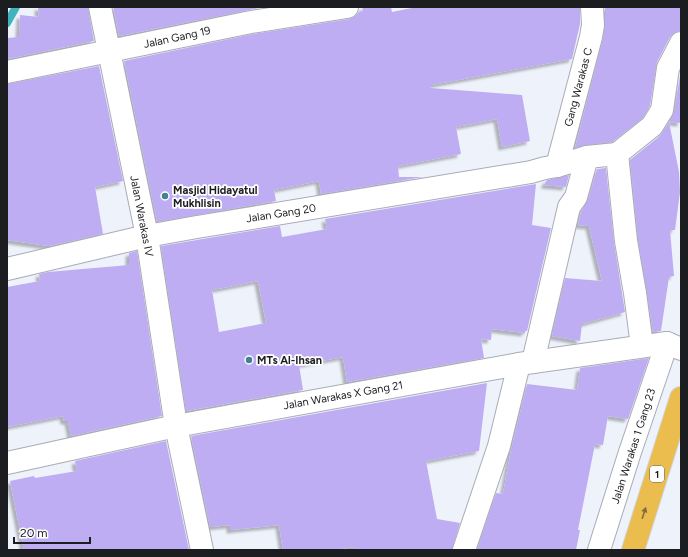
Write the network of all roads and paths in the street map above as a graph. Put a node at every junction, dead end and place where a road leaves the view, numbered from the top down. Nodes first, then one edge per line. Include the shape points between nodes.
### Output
1 (100, 7) edge
2 (347, 7) edge
3 (592, 7) edge
4 (681, 43) edge
5 (109, 51) junction
6 (7, 72) edge
7 (617, 154) junction
8 (587, 157) junction
9 (557, 166) junction
10 (146, 236) junction
11 (7, 269) edge
12 (642, 346) junction
13 (674, 346) edge
14 (526, 363) junction
15 (681, 398) edge
16 (176, 426) junction
17 (7, 463) edge
18 (202, 550) edge
19 (464, 550) edge
20 (599, 550) edge
21 (633, 550) edge

1 - 5 street, Jalan Warakas IV
2 - 5 street, Jalan Gang 19 via 251,22
3 - 9 street, Gang Warakas C via 591,37
4 - 7 street via 668,68 662,110 652,126
5 - 6 street, Jalan Gang 19
5 - 10 street, Jalan Warakas IV
7 - 8 street, Jalan Gang 20
7 - 12 street via 626,241
8 - 9 street, Jalan Gang 20
8 - 14 street via 576,197 569,207
9 - 10 street, Jalan Gang 20
10 - 11 street, Jalan Gang 20
10 - 16 street, Jalan Warakas IV
12 - 13 street, Jalan Warakas X Gang 21
12 - 14 street, Jalan Warakas X Gang 21
13 - 20 street, Jalan Warakas 1 Gang 23 via 630,452
14 - 16 street, Jalan Warakas X Gang 21
14 - 19 street
21 -> 15 highway, 1
16 - 17 street, Jalan Warakas X Gang 21
16 - 18 street, Jalan Warakas IV

